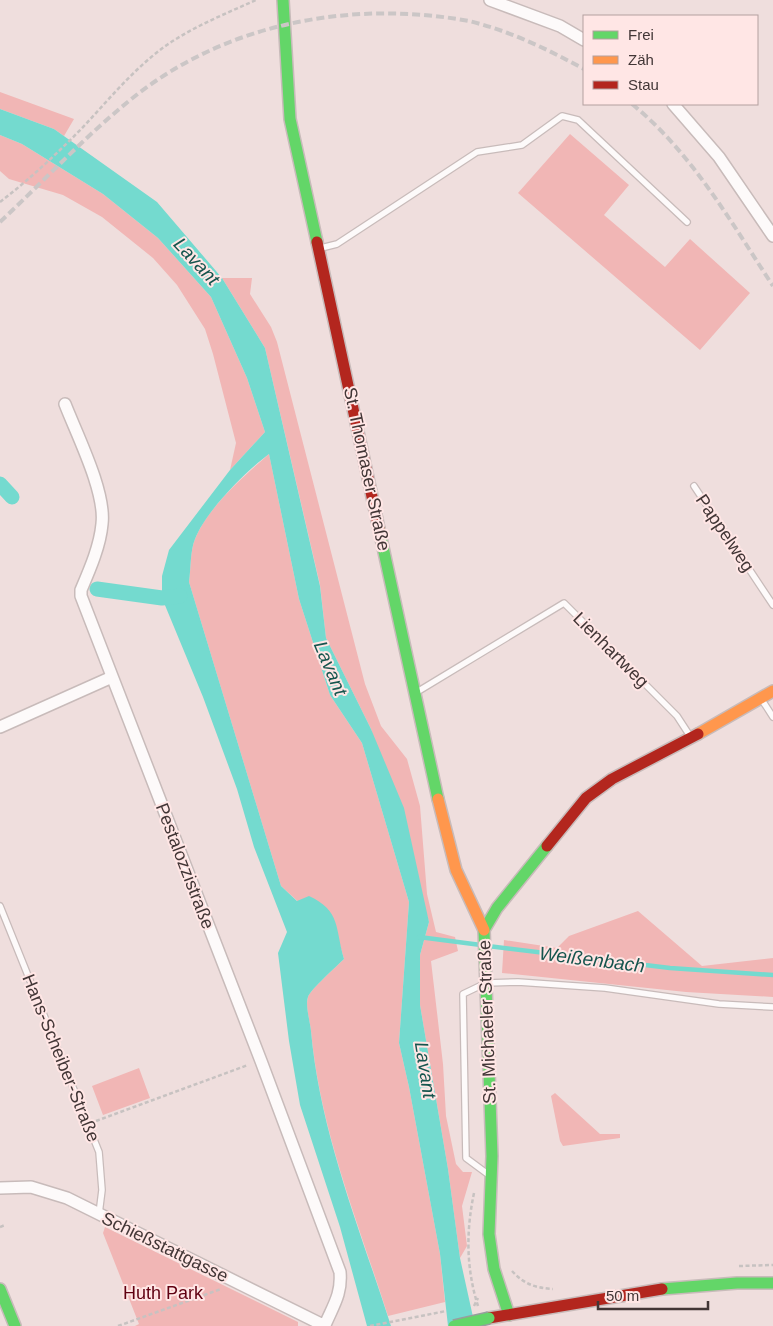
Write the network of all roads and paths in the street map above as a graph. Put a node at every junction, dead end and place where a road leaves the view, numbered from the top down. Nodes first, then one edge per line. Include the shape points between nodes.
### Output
1 (256, 0) edge
2 (283, 0) edge
3 (490, 0) edge
4 (583, 39) edge
5 (674, 105) edge
6 (0, 202) edge
7 (687, 222) dead end
8 (773, 236) edge
9 (319, 248) junction
10 (65, 404) dead end
11 (694, 486) dead end
12 (773, 605) edge
13 (112, 677) junction
14 (773, 691) edge
15 (416, 693) junction
16 (762, 700) junction
17 (773, 717) edge
18 (0, 727) edge
19 (691, 738) junction
20 (0, 906) edge
21 (484, 930) junction
22 (486, 983) junction
23 (773, 1007) edge
24 (261, 1061) junction
25 (88, 1124) junction
26 (491, 1176) junction
27 (0, 1188) edge
28 (474, 1192) dead end
29 (99, 1214) junction
30 (5, 1225) dead end
31 (0, 1227) edge
32 (773, 1264) edge
33 (734, 1266) dead end
34 (511, 1270) dead end
35 (236, 1282) junction
36 (773, 1283) edge
37 (556, 1289) dead end
38 (0, 1290) edge
39 (478, 1298) dead end
40 (465, 1308) dead end
41 (448, 1311) dead end
42 (479, 1311) dead end
43 (510, 1320) edge
44 (325, 1325) edge
45 (15, 1326) edge
46 (118, 1326) edge
47 (370, 1326) edge
48 (454, 1326) edge

1 - 6 path via 164,46 23,184
2 - 9 main road, St. Thomaser Straße via 290,119
3 - 4 street via 560,26
5 - 8 street via 719,157
7 - 9 lane via 578,120 562,116 522,145 476,152 337,244
9 - 15 main road, St. Thomaser Straße
10 - 13 street, Pestalozzistraße via 100,494 103,522 81,596
11 - 12 lane, Pappelweg
13 - 18 street
13 - 24 street, Pestalozzistraße
14 - 16 main road, St. Michaeler Straße
15 - 19 lane, Lienhartweg via 564,603 677,716
15 - 21 main road, St. Thomaser Straße via 456,870
16 - 17 lane
16 - 19 main road, St. Michaeler Straße
19 - 21 main road, St. Michaeler Straße via 612,779 586,798 497,908
20 - 25 lane, Hans-Scheiber-Straße
21 - 22 main road, St. Michaeler Straße
22 - 23 lane via 605,988 719,1004
22 - 26 main road, St. Michaeler Straße
22 - 26 lane via 463,994 466,1158
24 - 25 path
24 - 44 street, Pestalozzistraße via 340,1272 338,1298
25 - 29 lane, Hans-Scheiber-Straße via 99,1152 102,1190
26 - 43 main road, St. Michaeler Straße via 489,1234 494,1269
27 - 29 street, Schießstattgasse via 31,1187 48,1191
28 - 42 path via 468,1220 468,1252
29 - 35 street, Schießstattgasse
30 - 31 path
32 - 33 path
34 - 37 path via 536,1288
35 - 44 street, Schießstattgasse
35 - 46 path
36 - 43 main road via 728,1282 612,1296
38 - 45 main road
39 - 40 path, bridge via 474,1306
41 - 47 path, bridge
43 - 48 main road, bridge via 490,1318

